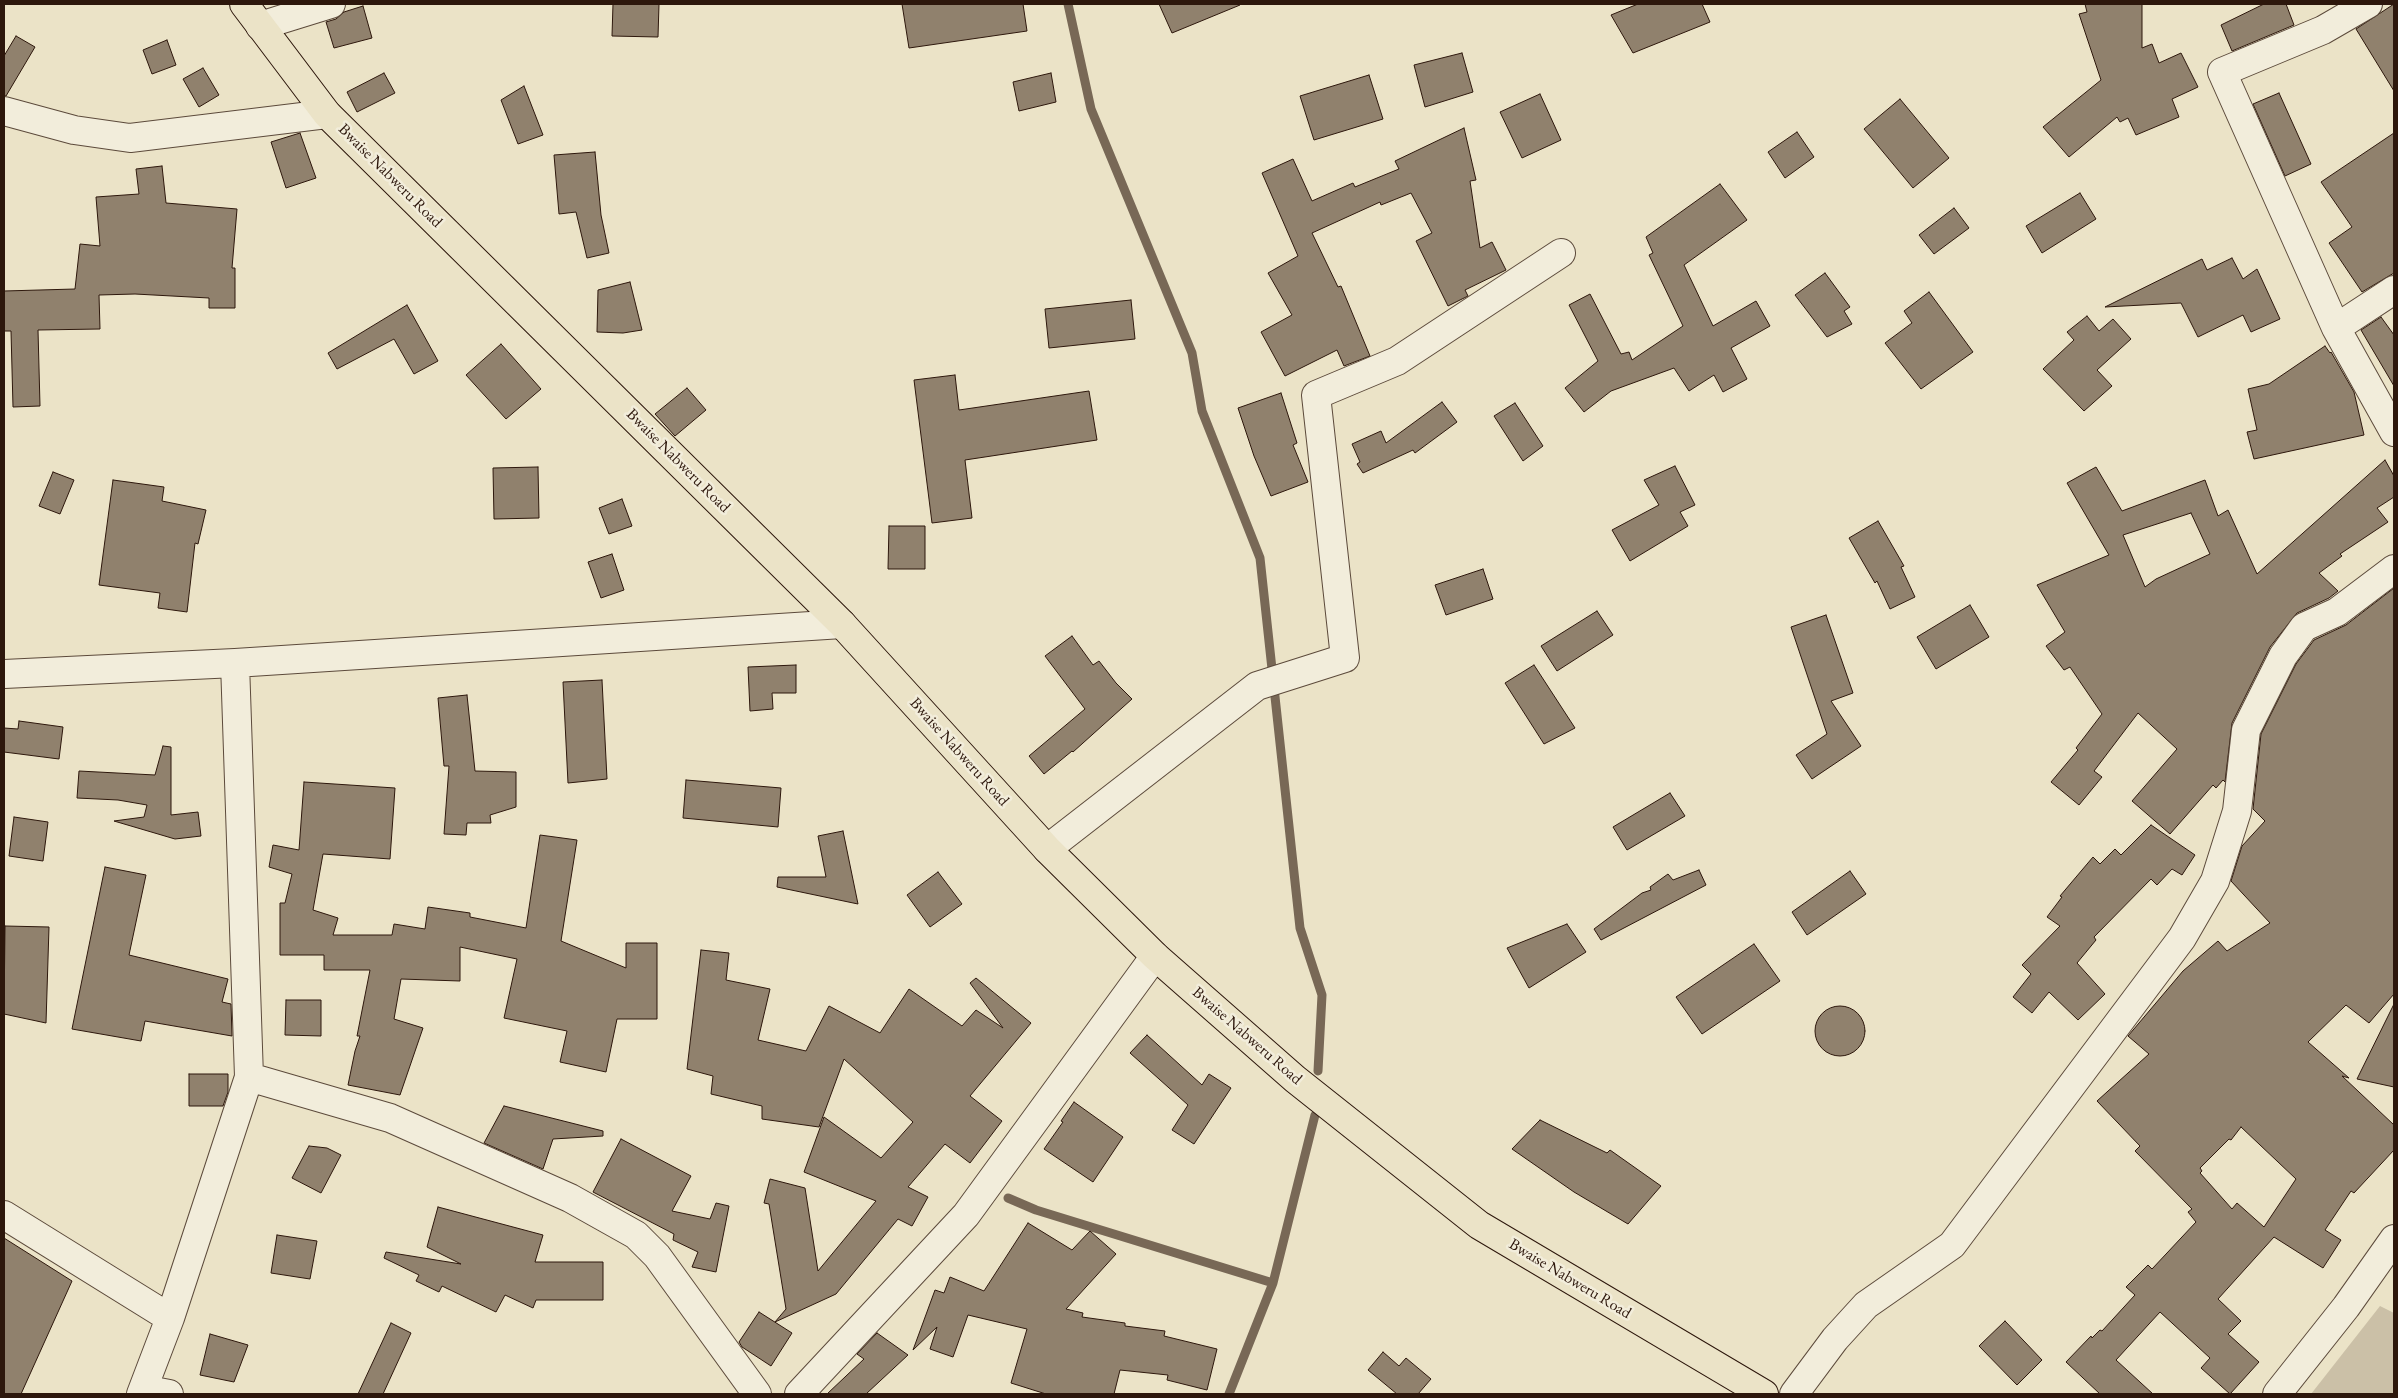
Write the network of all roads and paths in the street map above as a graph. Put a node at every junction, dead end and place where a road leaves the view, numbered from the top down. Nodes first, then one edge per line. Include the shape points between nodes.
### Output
1 (244, 4) edge
2 (331, 4) edge
3 (2368, 4) edge
4 (260, 26) junction
5 (4, 111) edge
6 (327, 114) junction
7 (1561, 252) dead end
8 (2394, 290) edge
9 (2336, 328) junction
10 (2394, 432) edge
11 (2394, 569) edge
12 (842, 624) junction
13 (234, 663) junction
14 (4, 674) edge
15 (1047, 849) junction
16 (1155, 956) junction
17 (249, 1077) junction
18 (4, 1214) edge
19 (2394, 1239) edge
20 (170, 1318) junction
21 (142, 1391) edge
22 (169, 1394) edge
23 (757, 1394) edge
24 (799, 1394) edge
25 (1764, 1394) edge
26 (1794, 1394) edge
27 (2277, 1394) edge

1 - 4 main road, Bwaise Nabweru Road
2 - 4 street
3 - 9 street via 2323,30 2222,72
4 - 6 main road, Bwaise Nabweru Road
5 - 6 street via 74,130 130,138
6 - 12 main road, Bwaise Nabweru Road
7 - 15 street via 1397,361 1316,395 1345,658 1257,686
8 - 9 street
9 - 10 street
11 - 26 street via 2337,612 2304,626 2283,656 2246,730 2237,811 2215,880 2182,938 1952,1245 1866,1305 1835,1339
12 - 13 street
12 - 15 main road, Bwaise Nabweru Road
13 - 14 street
13 - 17 street
15 - 16 main road, Bwaise Nabweru Road
16 - 24 street via 966,1214
16 - 25 main road, Bwaise Nabweru Road via 1295,1080 1479,1225
17 - 20 street
17 - 23 street via 390,1118 570,1198 636,1234 657,1256
18 - 20 street
19 - 27 street via 2346,1307
20 - 21 street
21 - 22 street

